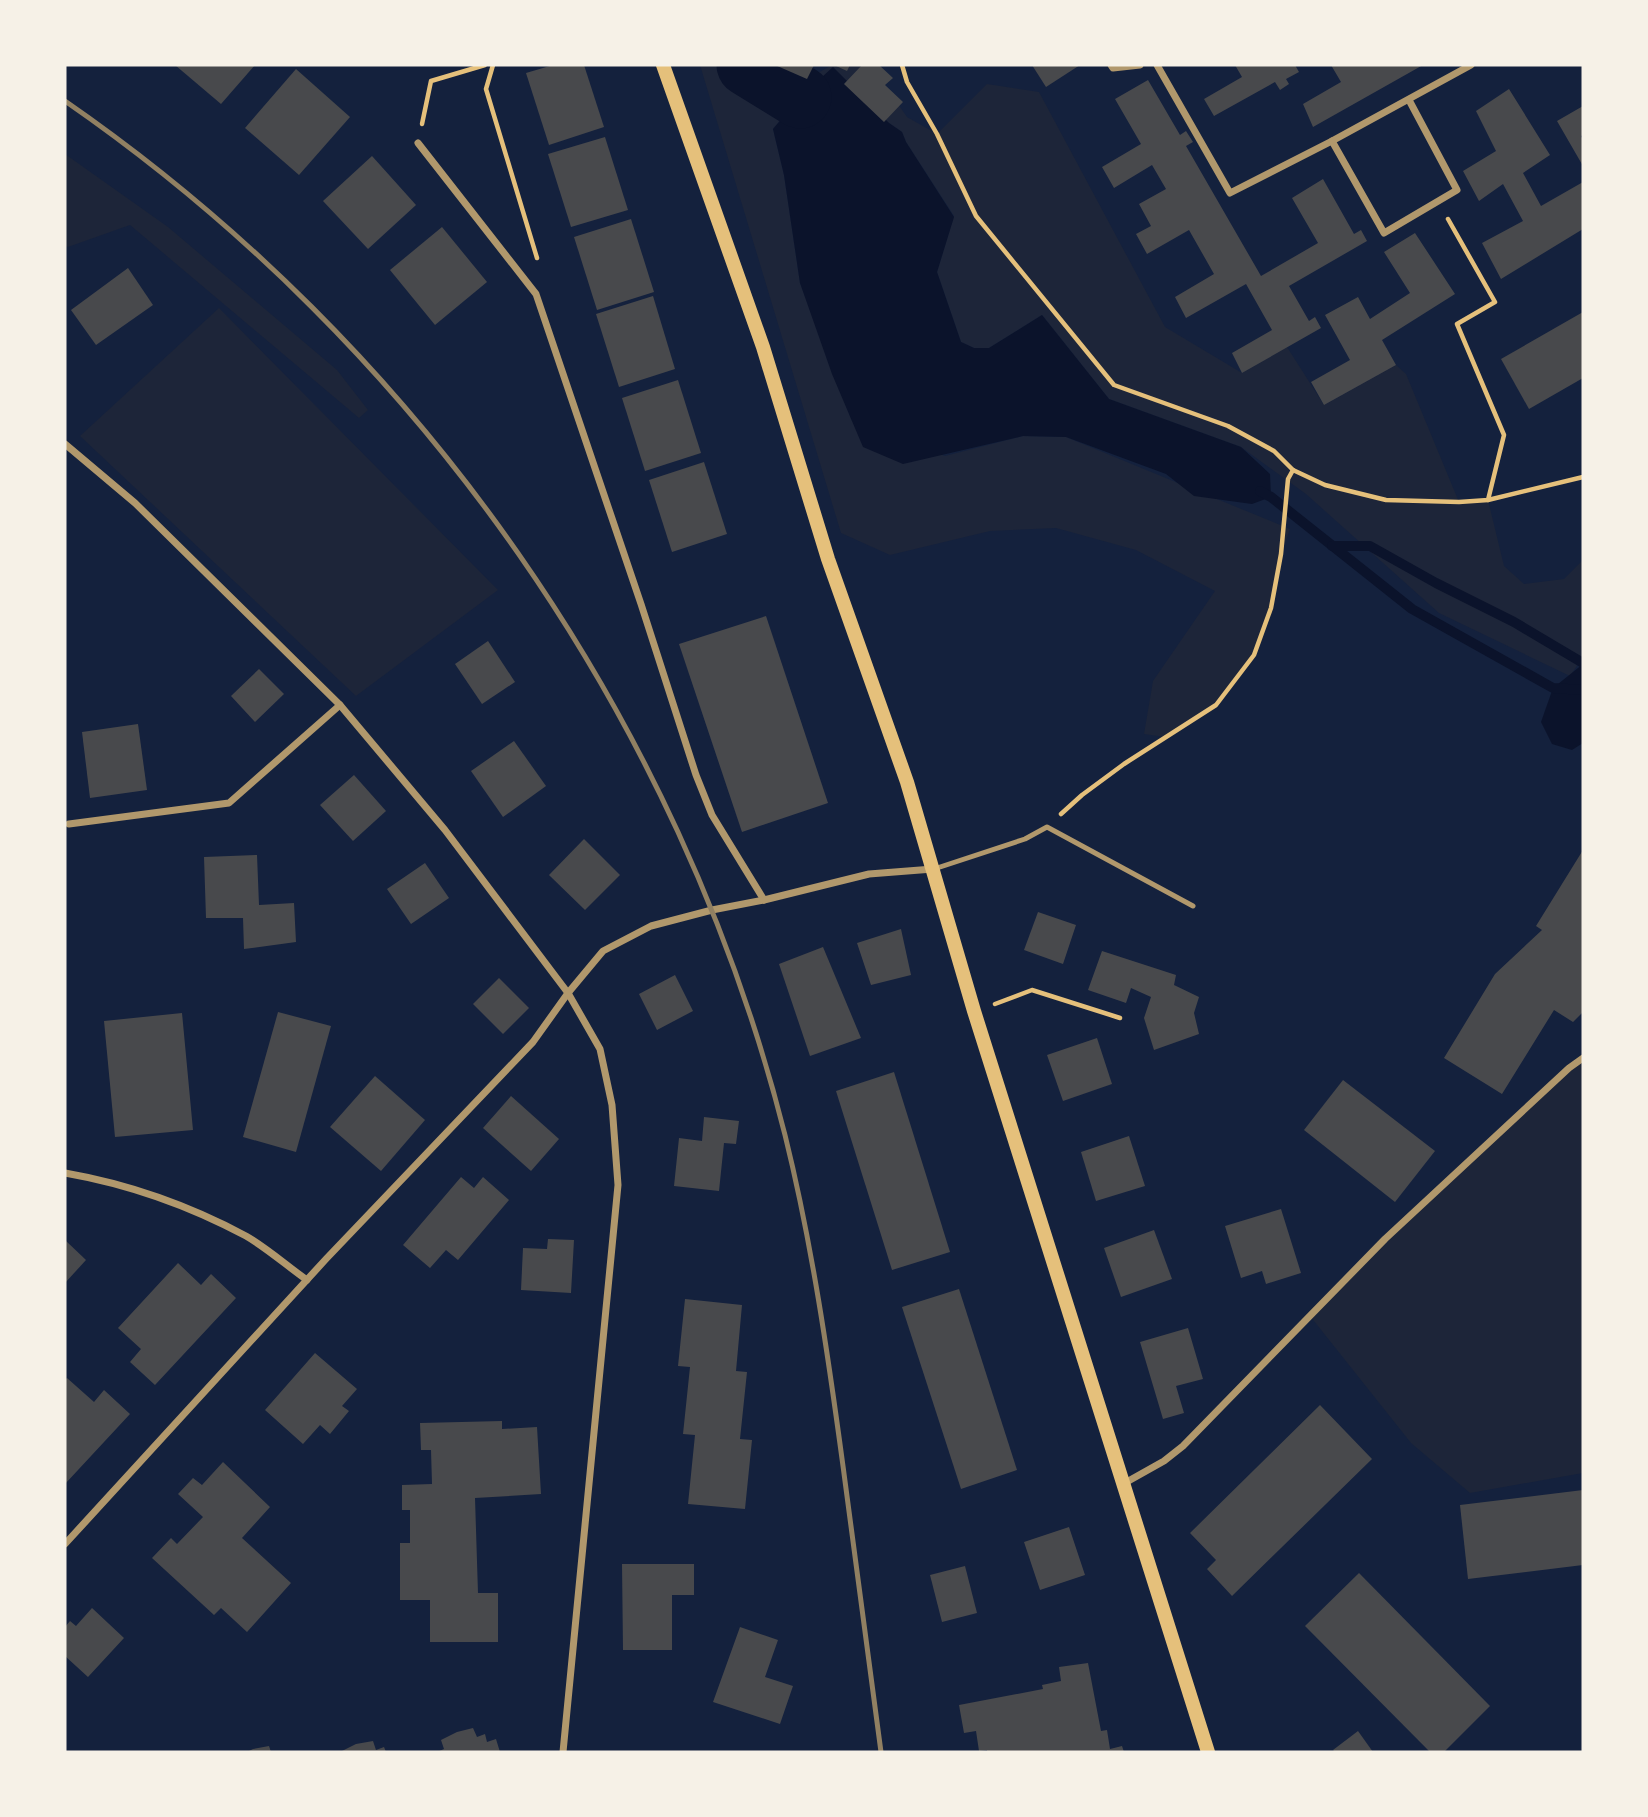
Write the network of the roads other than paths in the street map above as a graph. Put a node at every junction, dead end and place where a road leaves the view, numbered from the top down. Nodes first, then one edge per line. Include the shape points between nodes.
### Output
1 (663, 65) edge
2 (1111, 65) edge
3 (1140, 65) edge
4 (1157, 65) edge
5 (1471, 65) edge
6 (1409, 100) junction
7 (1332, 141) junction
8 (418, 143) road end
9 (65, 444) edge
10 (340, 705) junction
11 (69, 824) dead end
12 (934, 869) junction
13 (764, 900) junction
14 (1193, 906) dead end
15 (568, 993) junction
16 (1583, 1058) edge
17 (65, 1173) edge
18 (307, 1280) junction
19 (1123, 1485) junction
20 (65, 1544) edge
21 (563, 1752) edge
22 (1208, 1752) edge

1 - 12 main road via 763,347 828,559
2 - 3 street
4 - 7 street via 1230,192
5 - 6 street
6 - 7 street
6 - 7 street via 1457,190 1384,233
8 - 13 street via 536,293 696,775 712,815
9 - 10 street via 135,503
10 - 11 street via 229,803
10 - 15 street via 445,830
12 - 13 street via 869,874
12 - 14 lane via 1025,839 1047,827
12 - 19 main road
13 - 15 street via 651,926 603,951
15 - 18 street via 533,1042
15 - 21 street via 600,1049 612,1105 618,1185
16 - 19 street via 1385,1239 1183,1446
17 - 18 street via 168,1201 248,1237
18 - 20 street
19 - 22 main road

